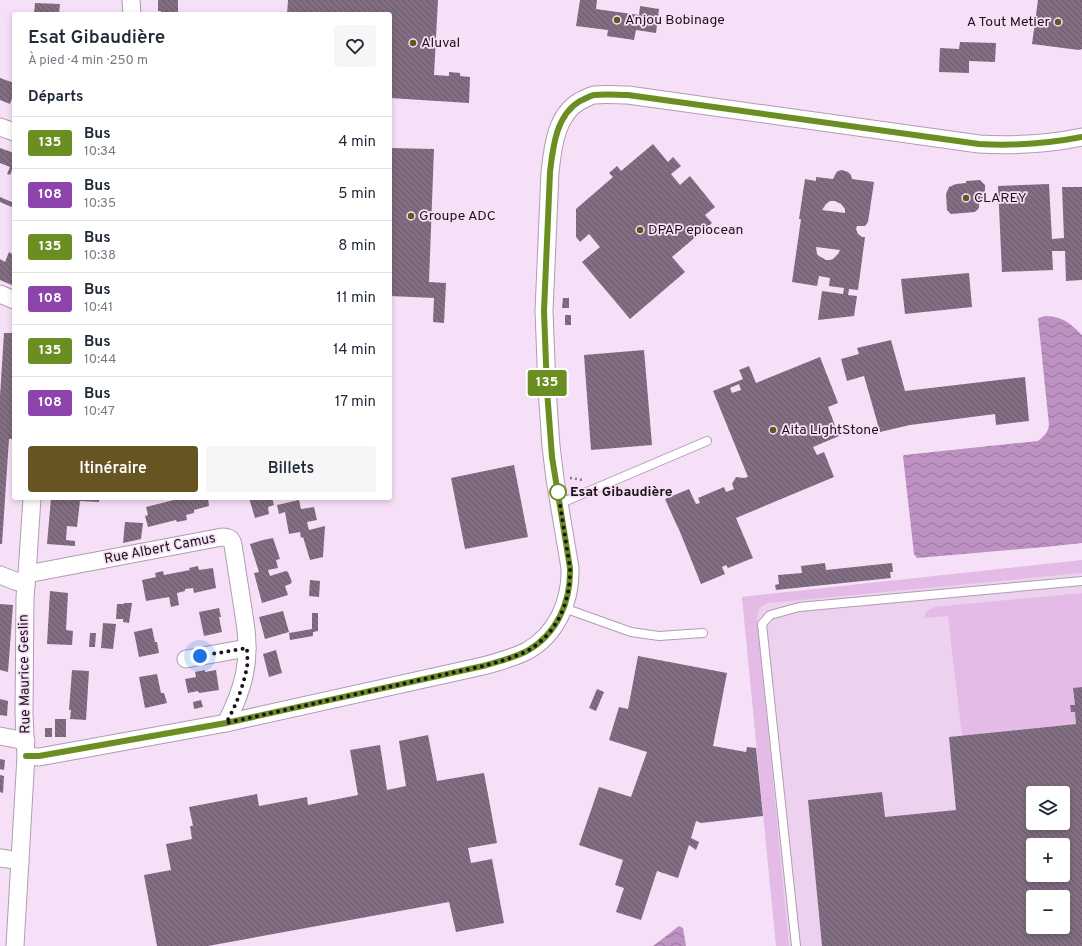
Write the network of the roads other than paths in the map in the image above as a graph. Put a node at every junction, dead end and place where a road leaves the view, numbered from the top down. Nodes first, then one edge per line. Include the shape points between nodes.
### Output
1 (131, 0) edge
2 (132, 12) edge
3 (0, 127) edge
4 (12, 131) edge
5 (1082, 137) edge
6 (0, 294) edge
7 (12, 299) edge
8 (707, 441) dead end
9 (32, 500) edge
10 (560, 504) junction
11 (0, 575) edge
12 (27, 579) junction
13 (1082, 581) edge
14 (564, 608) junction
15 (703, 633) dead end
16 (247, 648) junction
17 (186, 658) dead end
18 (226, 723) junction
19 (0, 736) edge
20 (26, 748) junction
21 (0, 858) edge
22 (20, 861) junction
23 (15, 946) edge
24 (796, 946) edge

1 - 2 street
3 - 4 street
5 - 10 street via 1051,143 1004,146 628,95 593,95 575,104 560,123 553,150 547,227 545,344 551,446
6 - 7 street
8 - 10 lane
9 - 12 street, Rue Maurice Geslin
10 - 14 street via 570,568
11 - 12 street via 15,581
12 - 16 street, Rue Albert Camus via 226,537 233,546 246,622
12 - 20 street, Rue Maurice Geslin via 24,692
13 - 24 lane via 799,606 770,615 762,624
14 - 15 lane via 631,632 647,635
14 - 18 street via 544,638 527,650 503,660
16 - 17 street
16 - 18 street, Rue Albert Camus via 247,666 242,687
18 - 20 street via 39,756
19 - 20 street
20 - 22 street, Rue Maurice Geslin
21 - 22 street
22 - 23 street, Rue Maurice Geslin

